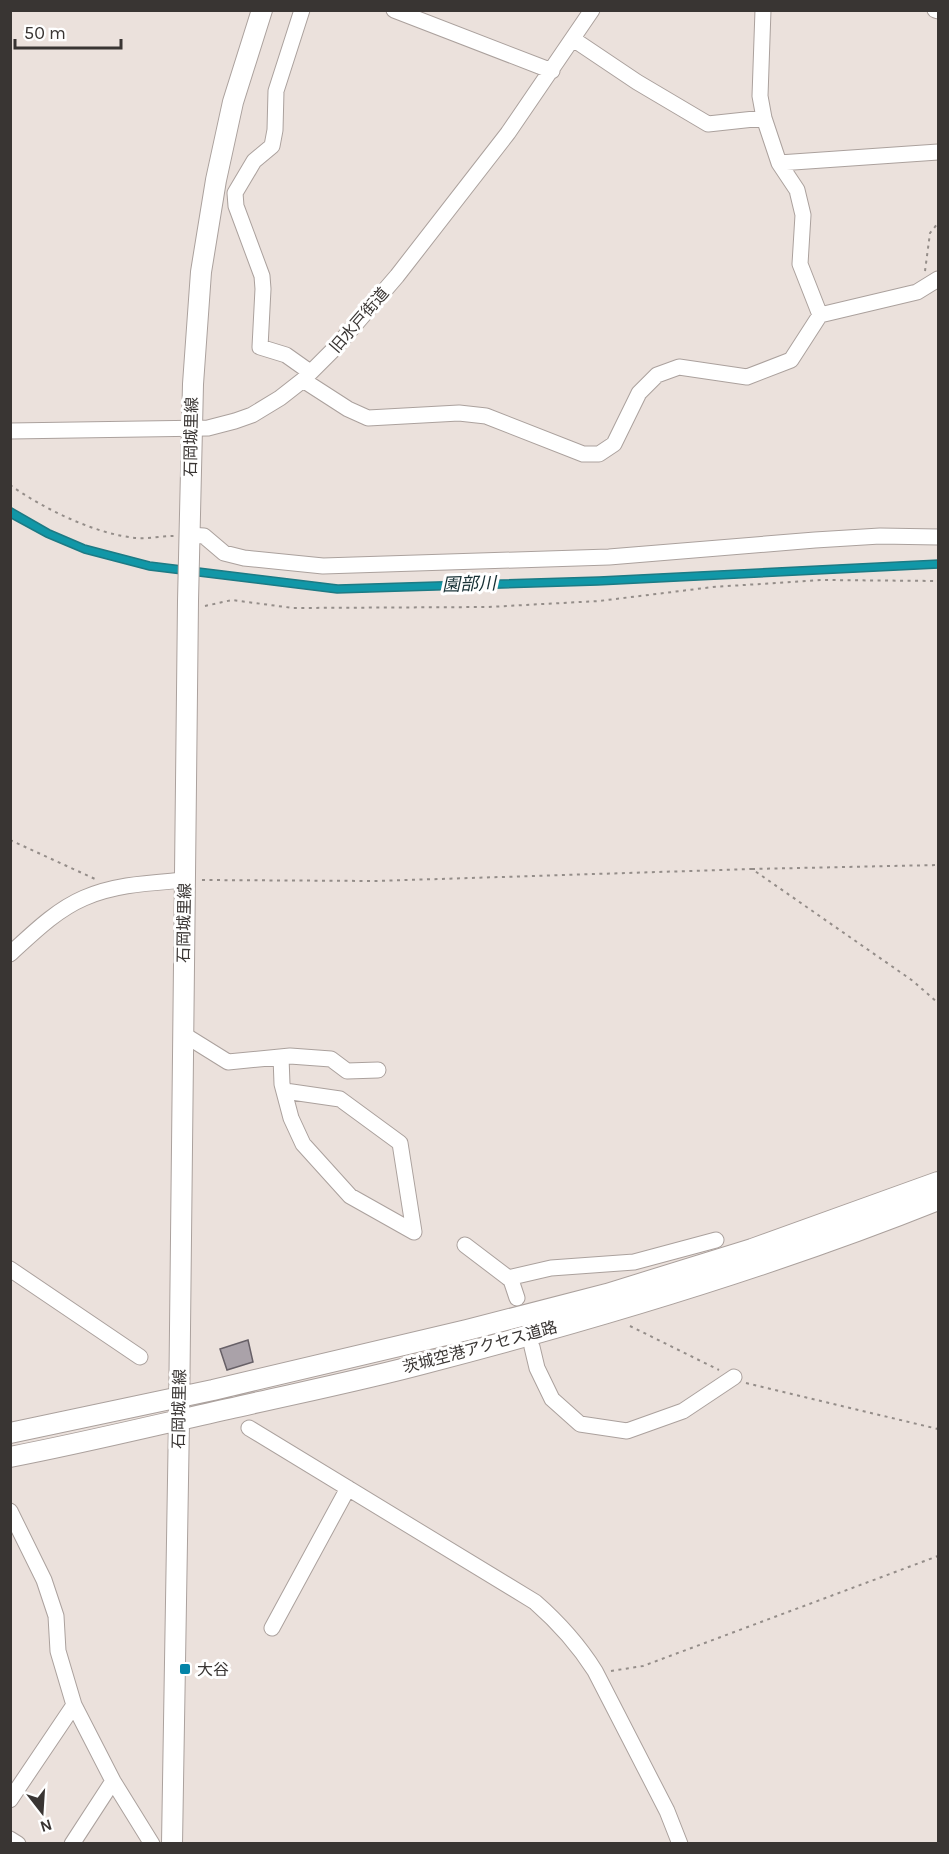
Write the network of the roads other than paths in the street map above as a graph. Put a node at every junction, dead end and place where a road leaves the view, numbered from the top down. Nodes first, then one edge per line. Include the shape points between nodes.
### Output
1 (262, 10) edge
2 (302, 10) edge
3 (394, 10) edge
4 (592, 10) edge
5 (764, 10) edge
6 (573, 39) junction
7 (552, 71) junction
8 (764, 118) junction
9 (939, 152) edge
10 (780, 163) junction
11 (933, 282) edge
12 (820, 315) junction
13 (306, 376) junction
14 (191, 429) junction
15 (10, 431) edge
16 (939, 537) edge
17 (189, 543) junction
18 (185, 880) junction
19 (10, 954) edge
20 (183, 1034) junction
21 (281, 1057) junction
22 (378, 1070) dead end
23 (285, 1091) junction
24 (939, 1182) edge
25 (939, 1200) edge
26 (716, 1240) dead end
27 (465, 1245) dead end
28 (10, 1269) edge
29 (508, 1278) junction
30 (517, 1298) dead end
31 (532, 1347) dead end
32 (140, 1357) dead end
33 (734, 1377) road end
34 (180, 1397) junction
35 (179, 1420) junction
36 (249, 1428) dead end
37 (10, 1433) edge
38 (10, 1457) edge
39 (348, 1488) junction
40 (10, 1511) edge
41 (272, 1628) dead end
42 (74, 1705) junction
43 (113, 1781) junction
44 (10, 1800) edge
45 (10, 1839) edge
46 (18, 1844) edge
47 (72, 1844) edge
48 (152, 1844) edge
49 (172, 1844) edge
50 (680, 1844) edge

1 - 14 main road, 石岡城里線 via 233,102 214,189 196,316
2 - 13 street via 276,92 272,146 254,161 235,193 236,206 262,276 260,347 286,355
3 - 7 street
4 - 6 street, 旧水戸街道
5 - 8 street via 760,96
6 - 7 street, 旧水戸街道
6 - 8 street via 708,124
7 - 13 street, 旧水戸街道 via 397,276
8 - 10 street
9 - 10 street
10 - 12 street via 796,190 802,215 800,264
11 - 12 street via 917,292
12 - 13 street via 791,360 747,376 679,367 657,375 639,393 615,444 599,454 583,454 486,416 459,413 369,418 348,409
13 - 14 street, 旧水戸街道 via 252,415 224,425
14 - 15 street, 旧水戸街道
14 - 17 main road, 石岡城里線
16 - 17 street via 815,540 609,557 323,566 224,553 204,536
17 - 18 main road, 石岡城里線 via 195,604
18 - 19 street via 103,891 67,907
18 - 20 main road, 石岡城里線
20 - 21 street via 228,1062
20 - 34 main road, 石岡城里線
21 - 22 street via 331,1059 347,1071
21 - 23 street
23 - 23 street via 340,1099 400,1143 414,1232 350,1197 303,1144 291,1118
24 - 34 main road, 茨城空港アクセス道路 via 762,1245 607,1294
25 - 35 main road, 茨城空港アクセス道路 via 870,1228 612,1311 421,1365
26 - 29 street via 634,1262 551,1268
27 - 29 street
28 - 32 street
29 - 30 street
31 - 33 street via 552,1399 580,1424 627,1431 683,1411
34 - 35 main road, 石岡城里線
34 - 37 main road, 茨城空港アクセス道路
35 - 38 main road, 茨城空港アクセス道路
35 - 49 main road, 石岡城里線
36 - 39 street
39 - 41 street
39 - 50 street via 535,1602 562,1626 595,1671
40 - 42 street via 44,1580 56,1616 60,1661
42 - 43 street
42 - 44 street
43 - 47 street
43 - 48 street
45 - 46 street

